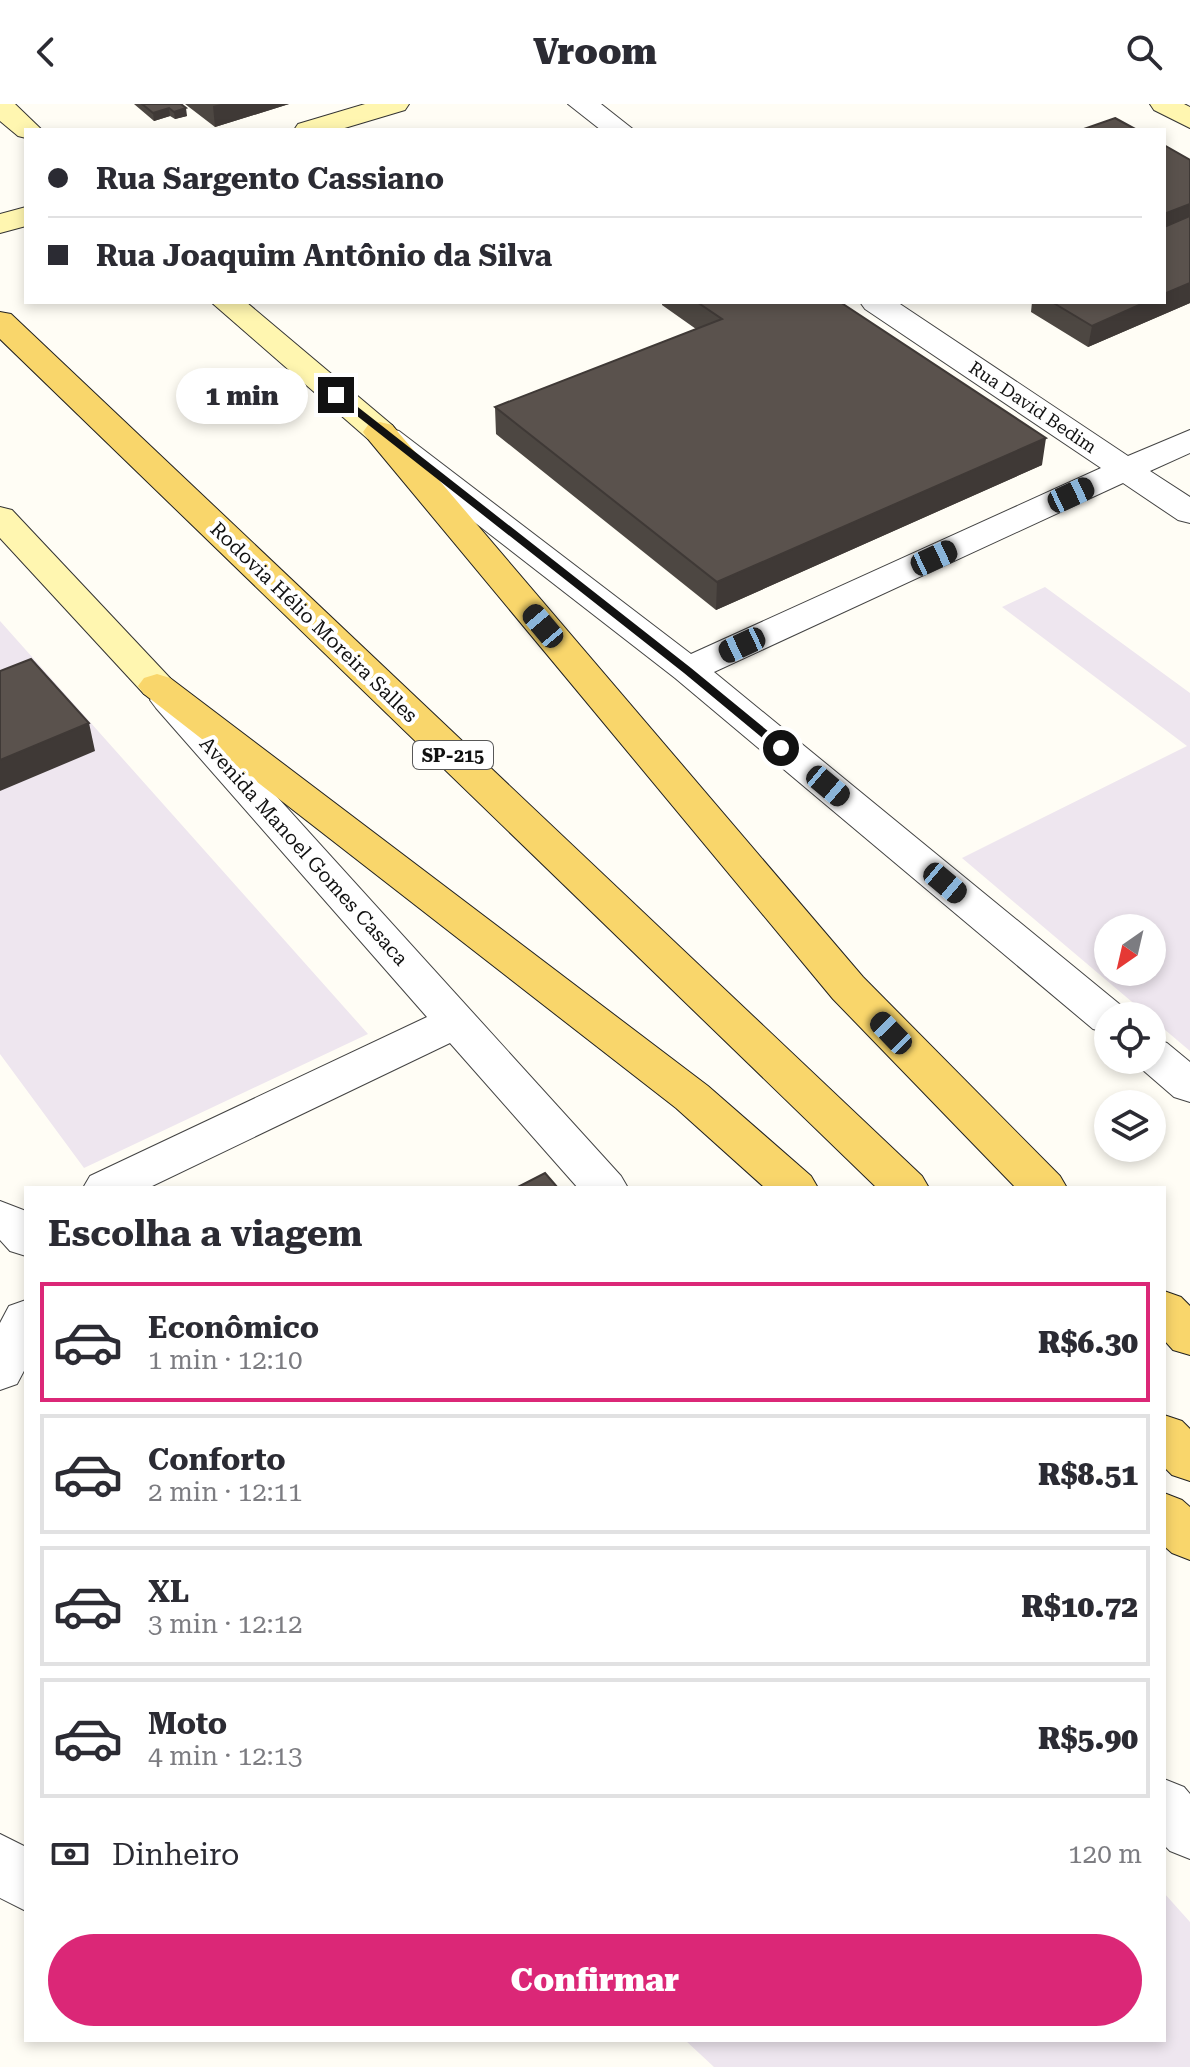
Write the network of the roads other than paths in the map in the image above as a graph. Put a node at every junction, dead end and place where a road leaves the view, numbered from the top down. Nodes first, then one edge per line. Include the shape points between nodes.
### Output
1 (395, 104) edge
2 (582, 104) edge
3 (1164, 104) edge
4 (0, 106) edge
5 (1190, 119) edge
6 (26, 128) edge
7 (315, 128) edge
8 (617, 128) edge
9 (24, 217) edge
10 (0, 224) edge
11 (229, 304) edge
12 (879, 304) edge
13 (0, 321) edge
14 (380, 432) junction
15 (1190, 440) edge
16 (1126, 470) junction
17 (1190, 513) edge
18 (0, 517) edge
19 (688, 670) junction
20 (157, 686) junction
21 (1094, 1006) edge
22 (455, 1022) junction
23 (1166, 1066) edge
24 (1190, 1086) edge
25 (110, 1186) edge
26 (603, 1186) edge
27 (793, 1186) edge
28 (904, 1186) edge
29 (1042, 1186) edge
30 (1166, 1312) edge
31 (24, 1323) edge
32 (1190, 1336) edge
33 (0, 1370) edge
34 (1166, 1437) edge
35 (1190, 1460) edge
36 (1166, 1517) edge
37 (1190, 1538) edge
38 (1166, 1807) edge
39 (1190, 1833) edge
40 (0, 1861) edge
41 (24, 1882) edge

1 - 7 main road
2 - 8 street
3 - 5 main road
4 - 6 main road
9 - 10 main road
11 - 14 main road
12 - 16 street, Rua David Bedim
13 - 28 main road, Rodovia Hélio Moreira Salles / SP-215
14 - 19 street
14 - 29 main road via 848,988
15 - 16 street
16 - 17 street, Rua David Bedim
16 - 19 street
18 - 20 main road, Avenida Manoel Gomes Casaca
19 - 21 street
20 - 22 street, Avenida Manoel Gomes Casaca
20 - 27 main road via 692,1097
22 - 25 street
22 - 26 street, Avenida Manoel Gomes Casaca
23 - 24 street
30 - 32 main road
31 - 33 street
34 - 35 main road
36 - 37 main road
38 - 39 street
40 - 41 street

